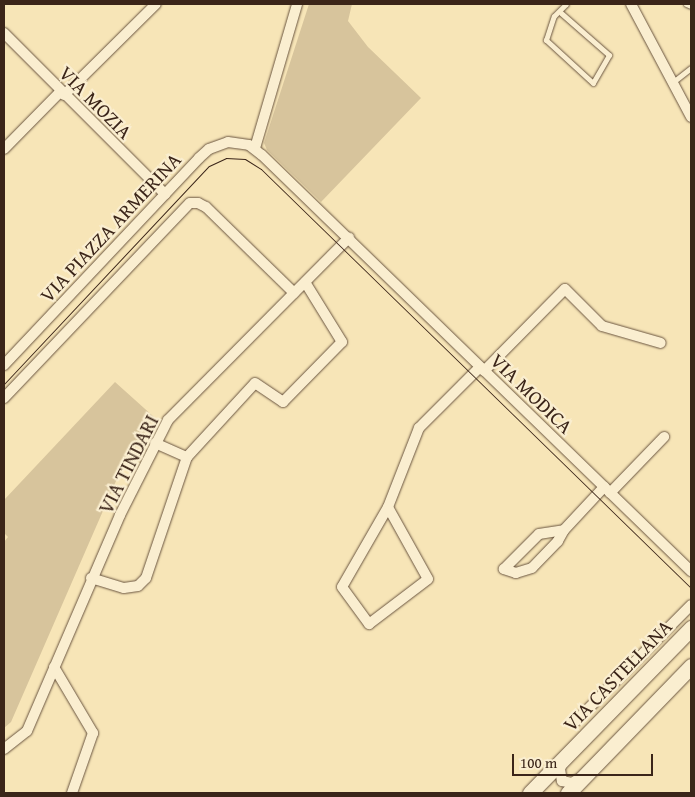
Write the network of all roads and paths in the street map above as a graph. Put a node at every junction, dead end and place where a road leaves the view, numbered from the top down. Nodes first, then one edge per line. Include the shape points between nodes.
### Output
1 (156, 4) edge
2 (298, 4) edge
3 (566, 4) edge
4 (631, 4) edge
5 (686, 4) edge
6 (691, 6) edge
7 (561, 13) dead end
8 (4, 33) edge
9 (691, 68) edge
10 (674, 82) junction
11 (62, 93) junction
12 (691, 118) edge
13 (255, 148) junction
14 (4, 149) edge
15 (165, 194) junction
16 (349, 238) junction
17 (304, 282) junction
18 (294, 293) junction
19 (662, 343) dead end
20 (4, 365) edge
21 (482, 369) junction
22 (4, 398) edge
23 (664, 437) dead end
24 (155, 443) junction
25 (187, 456) junction
26 (607, 490) junction
27 (388, 507) junction
28 (564, 530) junction
29 (691, 571) edge
30 (92, 578) junction
31 (691, 605) edge
32 (691, 628) edge
33 (691, 666) edge
34 (54, 667) junction
35 (576, 721) dead end
36 (4, 750) edge
37 (564, 758) junction
38 (587, 774) junction
39 (72, 793) edge
40 (530, 793) edge
41 (568, 793) edge

1 - 11 street
2 - 13 street
3 - 7 lane via 554,16 546,40 593,82 610,55
4 - 10 street
5 - 6 lane
8 - 11 street, VIA MOZIA
9 - 10 lane
10 - 12 street
11 - 14 street
11 - 15 street, VIA MOZIA
13 - 15 street, VIA PIAZZA ARMERINA via 228,142 209,149
13 - 16 street, VIA MODICA
15 - 20 street, VIA PIAZZA ARMERINA
16 - 17 street, VIA TINDARI
16 - 21 street, VIA MODICA
17 - 18 street, VIA TINDARI
17 - 25 street via 342,342 283,402 255,383
18 - 22 street, VIA PIAZZA ARMERINA via 214,215 198,204 190,203
18 - 24 street, VIA TINDARI via 168,420
19 - 21 street via 602,326 565,289
21 - 26 street, VIA MODICA
21 - 27 street via 419,428
23 - 26 street
24 - 25 street
24 - 30 street, VIA TINDARI
25 - 30 street via 146,578 138,586 124,588
26 - 28 street
26 - 29 street, VIA MODICA
27 - 27 street via 428,579 370,624 342,587
28 - 28 street via 540,534 504,568 516,573 532,568
30 - 34 street, VIA TINDARI
31 - 35 street
32 - 37 main road, VIA CASTELLANA
33 - 38 main road
34 - 36 street, VIA TINDARI via 27,731
34 - 39 street via 93,733
37 - 38 street via 560,770 562,781 572,783
37 - 40 main road, VIA CASTELLANA
38 - 41 main road

